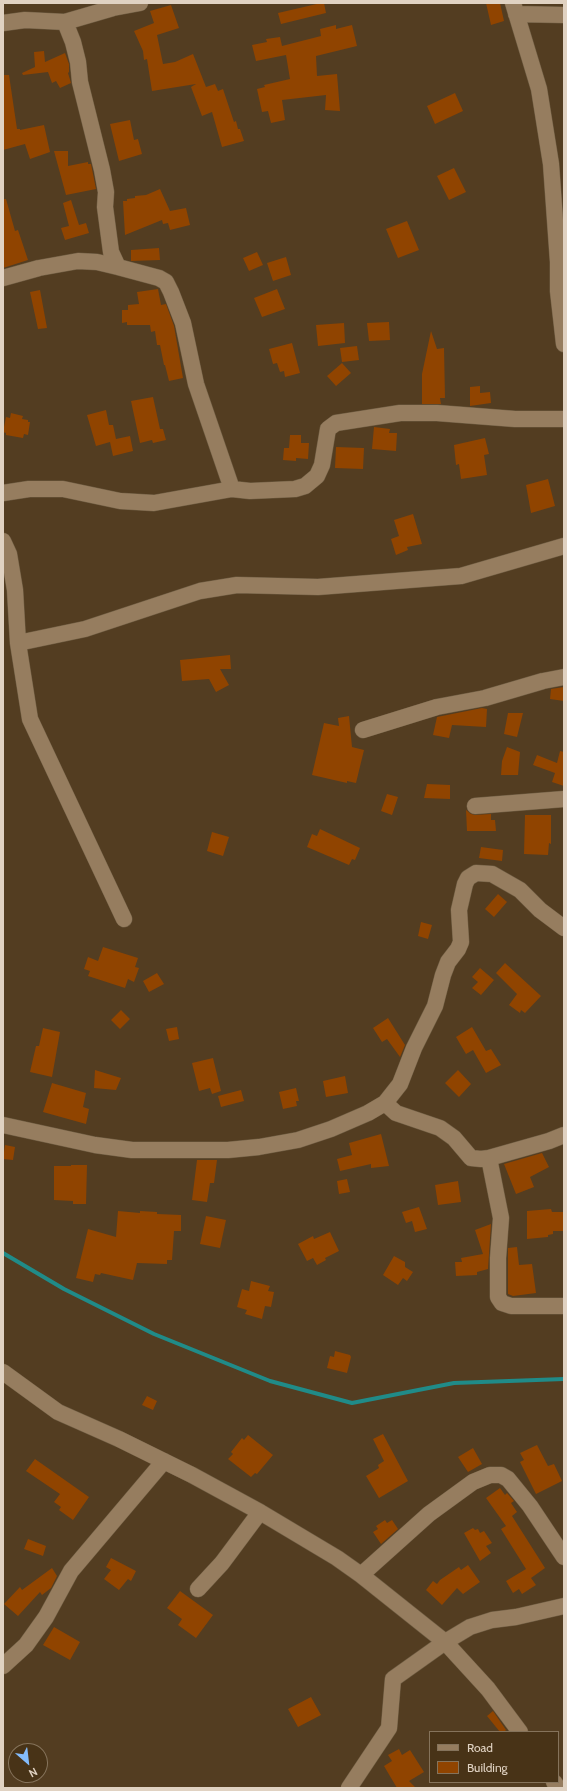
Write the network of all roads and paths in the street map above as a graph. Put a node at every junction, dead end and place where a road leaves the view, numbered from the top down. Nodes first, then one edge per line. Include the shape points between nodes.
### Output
1 (134, 3) edge
2 (514, 8) edge
3 (564, 15) edge
4 (65, 22) junction
5 (3, 23) edge
6 (118, 267) junction
7 (3, 278) edge
8 (561, 291) edge
9 (564, 344) edge
10 (564, 419) edge
11 (232, 489) junction
12 (3, 493) edge
13 (3, 541) edge
14 (564, 546) edge
15 (18, 643) junction
16 (564, 677) edge
17 (363, 730) dead end
18 (564, 799) edge
19 (475, 806) dead end
20 (124, 919) dead end
21 (564, 928) edge
22 (385, 1103) junction
23 (3, 1125) edge
24 (564, 1135) edge
25 (489, 1158) junction
26 (564, 1306) edge
27 (3, 1372) edge
28 (164, 1461) junction
29 (260, 1512) junction
30 (564, 1557) edge
31 (361, 1575) junction
32 (198, 1588) dead end
33 (564, 1606) edge
34 (445, 1642) junction
35 (3, 1666) edge
36 (519, 1731) edge
37 (348, 1788) edge

1 - 4 street
2 - 3 street
2 - 8 street via 539,89 550,156
4 - 5 street via 25,20
4 - 6 street via 73,42 80,82 102,170 109,237
6 - 7 street via 78,261
6 - 11 street via 166,282 183,323 196,384
8 - 9 street
10 - 11 street via 400,413 345,420 328,429 322,465 316,476 305,486 280,491
11 - 12 street via 154,503 120,501 63,489 29,488
13 - 15 street via 9,554
14 - 15 street via 461,576 318,588 237,585 200,591 84,629
15 - 20 street via 30,719
16 - 17 street via 485,698 437,707
18 - 19 street
21 - 22 street via 540,910 520,890 492,874 476,873 468,878 459,910 461,942 448,962 435,1006 400,1084
22 - 23 street via 368,1113 298,1140 228,1150 132,1150 95,1145
22 - 25 street via 396,1113 440,1128 454,1138 471,1158
24 - 25 street
25 - 26 street via 501,1218 498,1297 502,1303 511,1306
27 - 28 street via 58,1412
28 - 29 street
28 - 35 street via 71,1571 46,1617 26,1645
29 - 31 street
29 - 32 street via 222,1563
30 - 31 street via 530,1506 508,1479 501,1475 490,1475 473,1482 430,1514
31 - 34 street
33 - 34 street via 492,1620 470,1627
34 - 36 street via 488,1689
34 - 37 street via 394,1679 388,1728

